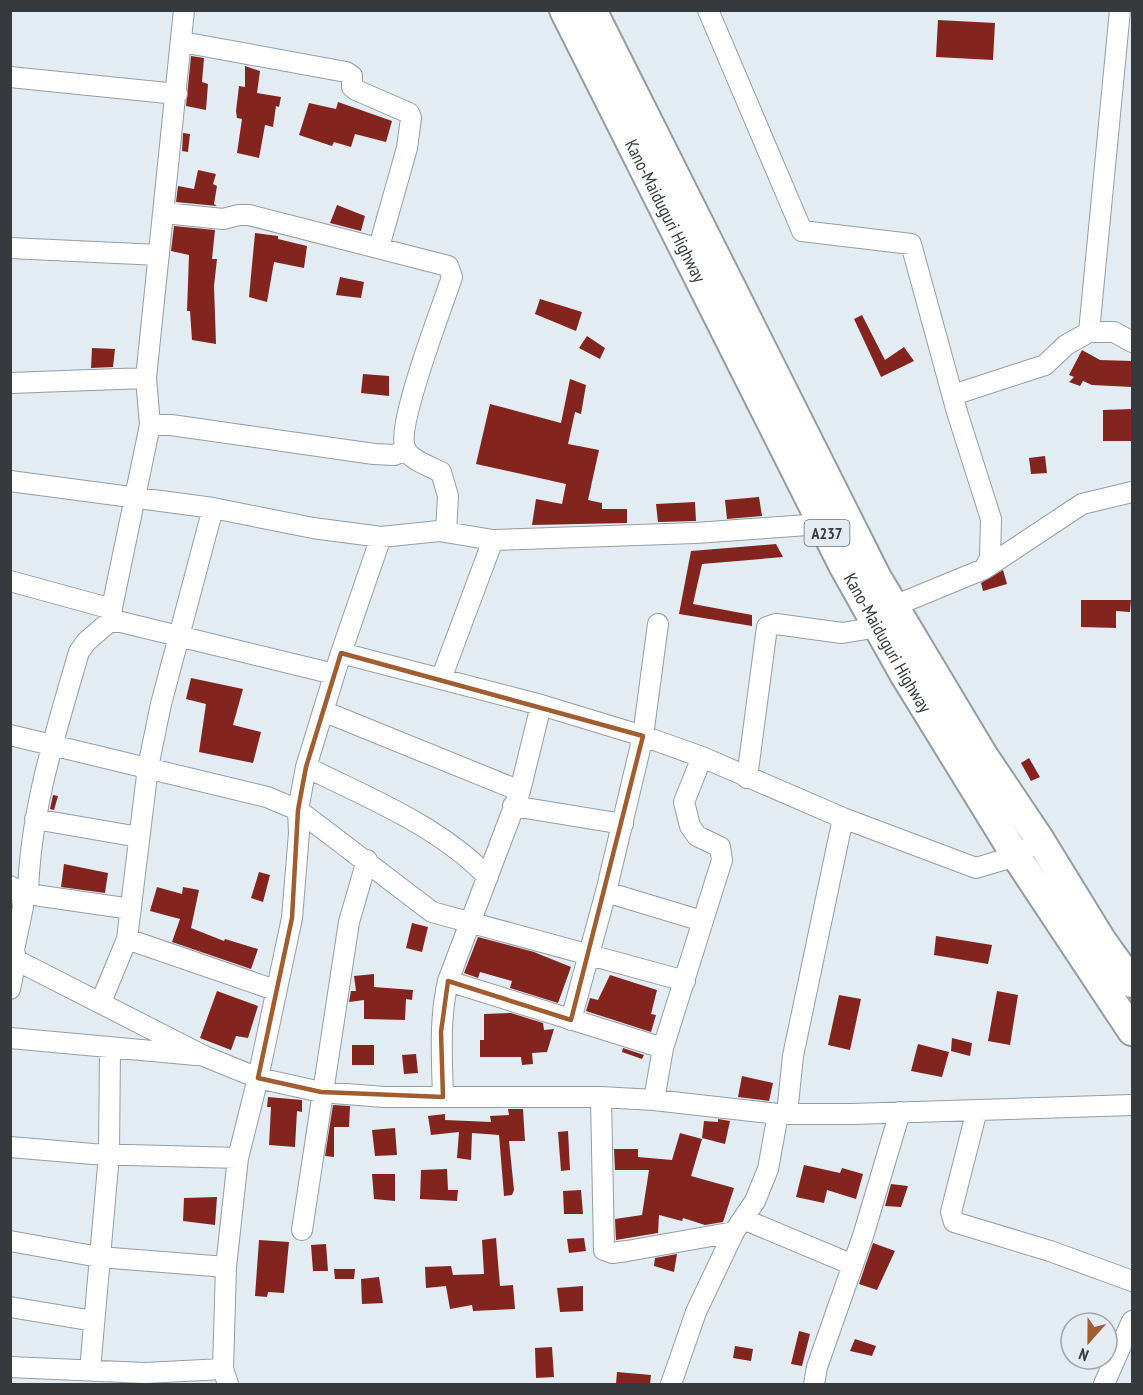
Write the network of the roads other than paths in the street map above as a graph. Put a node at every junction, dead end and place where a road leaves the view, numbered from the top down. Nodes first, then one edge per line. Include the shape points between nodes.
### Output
1 (184, 10) edge
2 (564, 10) edge
3 (592, 10) edge
4 (708, 10) edge
5 (1120, 10) edge
6 (182, 42) junction
7 (10, 77) edge
8 (177, 94) junction
9 (164, 213) junction
10 (379, 247) junction
11 (10, 248) edge
12 (159, 255) junction
13 (1123, 330) edge
14 (1089, 332) junction
15 (1132, 342) edge
16 (147, 378) junction
17 (10, 383) edge
18 (953, 395) junction
19 (150, 425) junction
20 (406, 450) junction
21 (10, 481) edge
22 (1132, 492) edge
23 (135, 497) junction
24 (213, 508) junction
25 (822, 524) junction
26 (446, 532) junction
27 (381, 537) junction
28 (493, 540) junction
29 (984, 569) junction
30 (10, 581) edge
31 (111, 615) junction
32 (887, 617) junction
33 (658, 624) dead end
34 (180, 636) junction
35 (341, 653) junction
36 (334, 674) junction
37 (441, 679) junction
38 (541, 705) junction
39 (324, 711) junction
40 (10, 735) edge
41 (643, 736) junction
42 (51, 746) junction
43 (702, 757) junction
44 (148, 767) junction
45 (306, 767) junction
46 (747, 778) junction
47 (516, 798) junction
48 (298, 810) junction
49 (843, 818) junction
50 (35, 819) junction
51 (623, 824) junction
52 (140, 837) junction
53 (1040, 840) junction
54 (1016, 856) junction
55 (367, 860) junction
56 (488, 877) junction
57 (20, 891) edge
58 (606, 892) junction
59 (131, 909) junction
60 (702, 921) junction
61 (471, 924) junction
62 (127, 939) junction
63 (590, 954) junction
64 (16, 960) junction
65 (448, 981) junction
66 (685, 981) junction
67 (1132, 983) edge
68 (10, 989) edge
69 (275, 990) junction
70 (101, 1002) junction
71 (571, 1020) junction
72 (1132, 1031) edge
73 (10, 1038) edge
74 (110, 1048) junction
75 (663, 1048) junction
76 (204, 1056) junction
77 (258, 1078) junction
78 (321, 1092) junction
79 (443, 1097) junction
80 (600, 1097) junction
81 (654, 1100) junction
82 (1132, 1105) edge
83 (977, 1110) junction
84 (900, 1112) junction
85 (782, 1114) junction
86 (10, 1147) edge
87 (109, 1155) junction
88 (238, 1158) junction
89 (738, 1226) junction
90 (302, 1230) dead end
91 (10, 1241) edge
92 (99, 1257) junction
93 (853, 1265) junction
94 (226, 1267) junction
95 (1132, 1281) edge
96 (10, 1307) edge
97 (94, 1321) junction
98 (1132, 1321) edge
99 (10, 1367) edge
100 (90, 1370) junction
101 (31, 1376) edge
102 (226, 1377) edge
103 (143, 1379) edge
104 (671, 1384) edge
105 (814, 1384) edge
106 (1104, 1384) edge

1 - 6 street
2 - 25 highway, Kano-Maiduguri Highway / A237
3 - 32 highway, Kano-Maiduguri Highway / A237 via 872,568
4 - 18 street via 802,231 911,244
5 - 14 street
6 - 8 street
6 - 10 street via 346,72 352,76 352,87 356,90 408,113 411,118 407,148
7 - 8 street
8 - 9 street
9 - 10 street via 223,219 249,215 350,243
9 - 12 street
10 - 20 street via 448,266 452,272 408,415 403,443
11 - 12 street
12 - 16 street
13 - 14 street
13 - 15 street
14 - 18 street via 1066,345 1045,365
16 - 17 street
16 - 19 street
18 - 29 street via 991,519 990,558
19 - 20 street via 374,454 394,455
19 - 23 street
20 - 26 street via 441,472 448,496
21 - 23 street
22 - 29 street via 1082,504
23 - 24 street
23 - 31 street
24 - 27 street
24 - 34 street
25 - 28 street
25 - 32 highway, Kano-Maiduguri Highway / A237
26 - 27 street
26 - 28 street
27 - 35 street
28 - 37 street
29 - 32 street
30 - 31 street
31 - 34 street
31 - 42 street via 79,652
32 - 46 street via 842,633 776,624 767,627
32 - 53 highway, Kano-Maiduguri Highway / A237
32 - 54 highway, Kano-Maiduguri Highway / A237 via 904,674
33 - 41 street
34 - 36 street
34 - 44 street
35 - 36 street
35 - 37 street
36 - 39 street
37 - 38 street
38 - 41 street
38 - 47 street
39 - 45 street
39 - 47 street
40 - 42 street
41 - 43 street
41 - 51 street
42 - 44 street
42 - 50 street
43 - 46 street
43 - 60 street via 684,802 697,837 720,847 722,860
44 - 48 street via 267,797
44 - 52 street
45 - 48 street
45 - 56 street via 400,813 452,845
46 - 49 street
47 - 51 street
47 - 56 street
48 - 55 street
48 - 69 street via 292,918
49 - 54 street via 976,868
49 - 85 street
50 - 52 street
50 - 57 street
51 - 58 street
52 - 59 street
53 - 54 street
53 - 67 highway, Kano-Maiduguri Highway / A237
54 - 72 highway, Kano-Maiduguri Highway / A237
55 - 61 street via 432,912
55 - 78 street via 349,922
56 - 61 street
57 - 59 street
57 - 64 street via 23,907 14,950
58 - 60 street
58 - 63 street
59 - 62 street
60 - 66 street
61 - 63 street
61 - 65 street
62 - 69 street
62 - 70 street
63 - 66 street
63 - 71 street
64 - 68 street
64 - 70 street
65 - 71 street
65 - 79 street via 442,1005
66 - 75 street
69 - 77 street
70 - 76 street
71 - 75 street
73 - 74 street
74 - 76 street
74 - 87 street
75 - 81 street
76 - 77 street
77 - 78 street
77 - 88 street
78 - 79 street
78 - 90 street
79 - 80 street
80 - 81 street
80 - 89 street via 604,1250 612,1253
81 - 85 street
82 - 83 street
83 - 84 street
83 - 95 street via 951,1212 954,1222
84 - 85 street
84 - 93 street
85 - 89 street via 768,1169 755,1201
86 - 87 street
87 - 88 street
87 - 92 street
88 - 94 street
89 - 93 street
89 - 104 street via 696,1312
91 - 92 street
92 - 94 street
92 - 97 street
93 - 105 street
94 - 102 street
96 - 97 street
97 - 100 street
98 - 106 street
99 - 101 street
100 - 101 street
100 - 103 street
102 - 103 street

